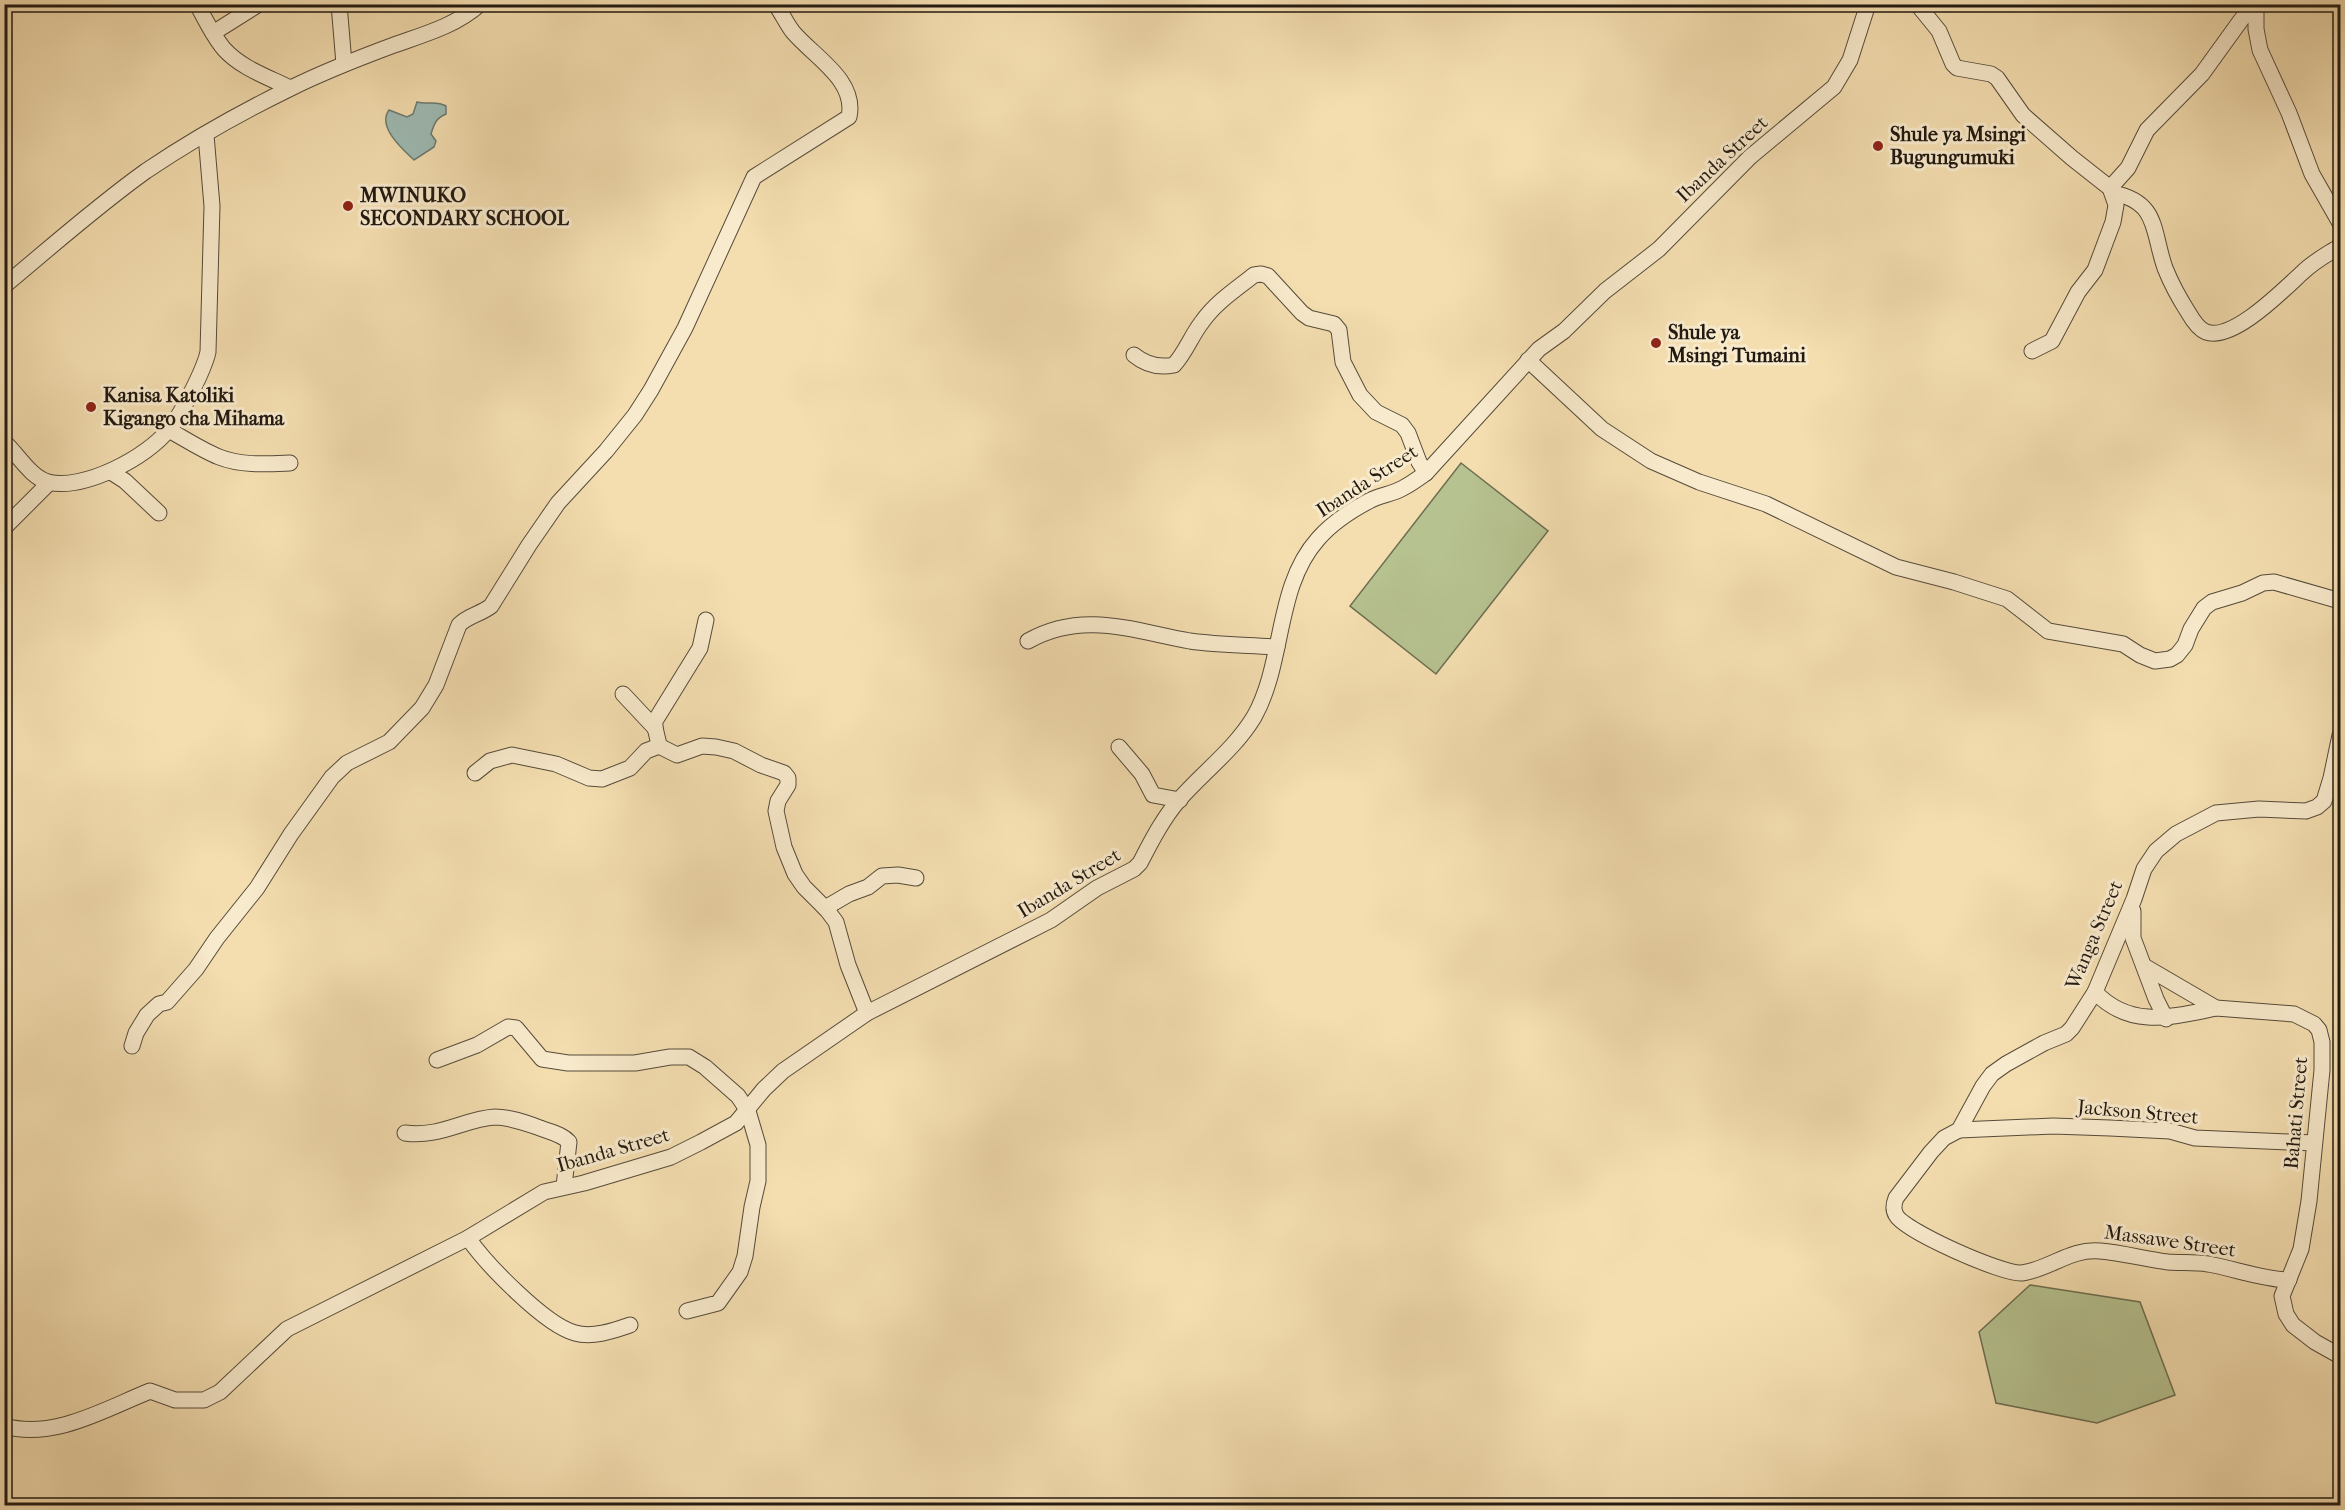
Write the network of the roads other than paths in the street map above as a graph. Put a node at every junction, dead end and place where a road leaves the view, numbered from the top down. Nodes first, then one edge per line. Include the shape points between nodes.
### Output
1 (197, 4) edge
2 (259, 4) edge
3 (339, 4) edge
4 (480, 4) edge
5 (775, 4) edge
6 (1868, 4) edge
7 (1917, 4) edge
8 (2255, 4) edge
9 (213, 33) junction
10 (345, 64) junction
11 (290, 88) junction
12 (206, 135) junction
13 (2111, 190) junction
14 (2340, 223) edge
15 (2340, 246) edge
16 (4, 286) edge
17 (2032, 351) dead end
18 (1134, 355) dead end
19 (1528, 360) junction
20 (169, 430) junction
21 (4, 442) edge
22 (290, 463) dead end
23 (111, 472) junction
24 (1426, 473) junction
25 (49, 483) junction
26 (159, 513) dead end
27 (4, 528) edge
28 (2340, 601) edge
29 (706, 620) dead end
30 (1028, 640) dead end
31 (1277, 647) junction
32 (623, 694) dead end
33 (654, 727) junction
34 (2340, 735) edge
35 (659, 746) junction
36 (1119, 747) dead end
37 (475, 773) dead end
38 (1180, 800) junction
39 (916, 878) dead end
40 (840, 899) junction
41 (2134, 899) junction
42 (825, 908) junction
43 (839, 931) junction
44 (2144, 966) junction
45 (2095, 992) junction
46 (2216, 1008) junction
47 (867, 1013) junction
48 (2166, 1019) junction
49 (132, 1046) dead end
50 (437, 1060) dead end
51 (748, 1111) junction
52 (1959, 1130) junction
53 (405, 1134) dead end
54 (2314, 1143) junction
55 (564, 1186) junction
56 (1894, 1204) joint
57 (468, 1238) junction
58 (2289, 1280) junction
59 (687, 1311) dead end
60 (630, 1326) dead end
61 (2340, 1356) edge
62 (4, 1426) edge

1 - 9 street
2 - 9 street
3 - 10 street
4 - 10 street via 439,30
5 - 49 street via 792,30 843,84 850,96 849,117 754,177 684,328 635,415 558,503 491,606 459,625 439,679 422,708 389,742 347,763 332,777 196,969 167,1002 147,1015
6 - 19 street, Ibanda Street via 1850,60 1834,87 1750,157 1659,249
7 - 13 street via 1939,31 1957,68 1997,78 2023,115
8 - 13 street via 2202,74 2147,130 2128,168
8 - 14 street via 2260,50 2312,174
9 - 11 street via 240,62
10 - 11 street
11 - 12 street
12 - 16 street via 147,170
12 - 20 street via 212,223 208,352
13 - 15 street via 2145,208 2178,296 2195,324 2205,332 2222,333 2236,327
13 - 17 street via 2116,206 2101,260 2078,292 2052,341
18 - 24 street via 1154,366 1174,365 1212,309 1254,275 1268,276 1302,313 1334,324 1339,330 1343,363 1360,396 1377,412 1402,425
19 - 24 street, Ibanda Street
19 - 28 street via 1602,429 1652,461 1766,504 1896,567 2007,599 2048,631 2113,641 2147,658 2162,660 2177,655 2204,608 2263,583 2274,582
20 - 22 street via 227,460
20 - 23 street
21 - 25 street via 32,472
23 - 25 street via 82,482
23 - 26 street
24 - 31 street, Ibanda Street via 1404,488 1370,501 1318,538 1295,581
25 - 27 street
29 - 33 street via 700,648 659,712
30 - 31 street via 1057,628 1100,624 1193,641
31 - 38 street, Ibanda Street via 1265,692 1253,718 1234,745
32 - 33 street
33 - 35 street
34 - 41 street, Wanga Street via 2324,801 2317,807 2236,810 2200,820 2156,851 2144,869
35 - 37 street via 646,751 630,768 602,779 512,755 490,762
35 - 42 street via 677,755 702,746 723,748 786,775 788,785 776,811 784,847 795,874
36 - 38 street via 1146,779 1153,795
38 - 47 street, Ibanda Street via 1134,869 1097,888 1036,929
39 - 40 street via 882,876
40 - 42 street
40 - 43 street
41 - 44 street via 2133,938
41 - 45 street, Wanga Street
42 - 43 street
43 - 47 street
44 - 46 street, Bahati Street
44 - 48 street
45 - 48 street via 2119,1011
45 - 52 street, Wanga Street via 2066,1034 1992,1074
46 - 48 street
46 - 54 street, Bahati Street via 2294,1014 2319,1030 2322,1070
47 - 51 street, Ibanda Street via 783,1071
50 - 51 street via 477,1045 508,1027 516,1028 535,1054 556,1062 634,1063 689,1058 732,1090
51 - 55 street, Ibanda Street via 736,1123 671,1157
51 - 59 street via 758,1145 758,1172 746,1256 740,1272 718,1303
52 - 54 street, Jackson Street via 2109,1128 2170,1131 2195,1138
52 - 56 street, Wanga Street via 1931,1152
53 - 55 street via 438,1132 495,1117 530,1124 569,1142
54 - 58 street, Bahati Street via 2305,1228
55 - 57 street, Ibanda Street via 544,1192
56 - 58 street, Massawe Street via 1895,1214 1902,1222 1931,1239 2012,1273 2042,1268 2067,1255 2097,1250
57 - 60 street via 506,1282 558,1325 587,1335
57 - 62 street, Ibanda Street via 287,1329 220,1392 204,1400 175,1400 150,1391 59,1428 16,1430
58 - 61 street, Bahati Street via 2282,1296 2286,1314 2304,1335

